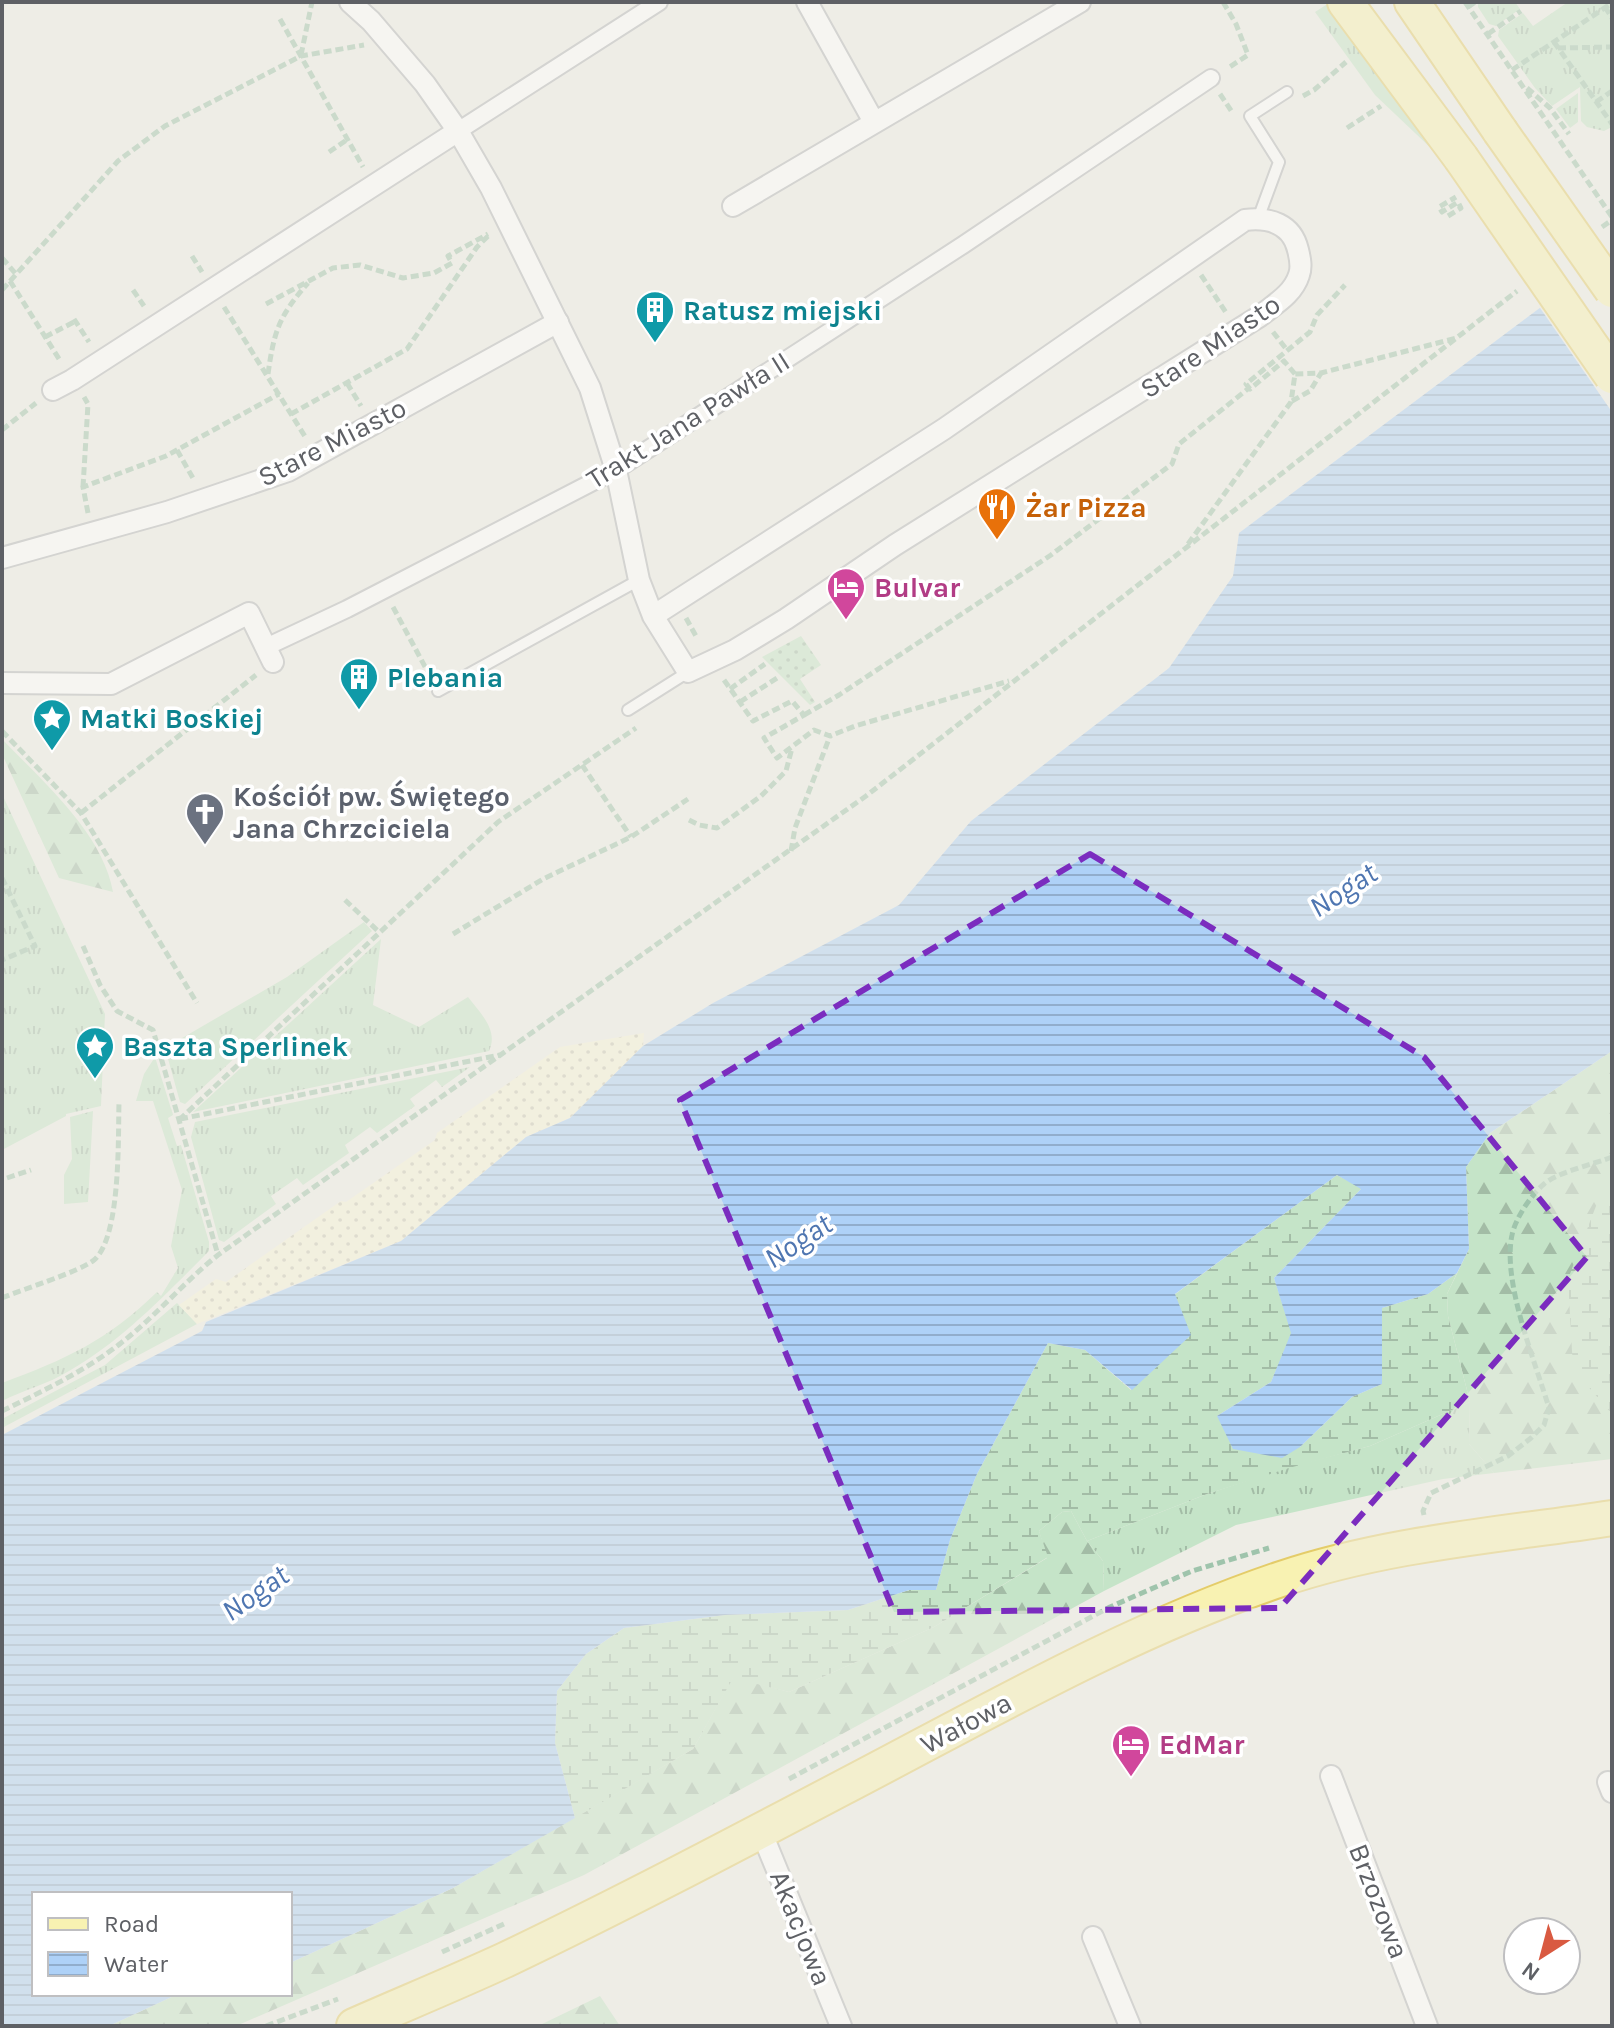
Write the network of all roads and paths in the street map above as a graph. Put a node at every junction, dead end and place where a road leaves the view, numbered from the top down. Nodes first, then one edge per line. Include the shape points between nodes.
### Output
1 (312, 2) edge
2 (350, 2) edge
3 (659, 2) edge
4 (807, 2) edge
5 (1080, 2) edge
6 (1345, 2) edge
7 (1412, 2) edge
8 (1475, 2) edge
9 (1612, 3) edge
10 (1466, 5) edge
11 (1605, 7) junction
12 (1521, 11) dead end
13 (1612, 18) edge
14 (280, 19) dead end
15 (1488, 34) junction
16 (389, 41) junction
17 (1556, 45) junction
18 (1612, 47) edge
19 (301, 56) junction
20 (1346, 62) dead end
21 (1512, 70) junction
22 (1211, 78) dead end
23 (1524, 86) junction
24 (1612, 91) edge
25 (1287, 92) joint
26 (1596, 102) junction
27 (1381, 106) dead end
28 (874, 122) junction
29 (1612, 124) edge
30 (1347, 128) dead end
31 (458, 131) junction
32 (1569, 134) dead end
33 (348, 139) junction
34 (329, 152) dead end
35 (374, 185) junction
36 (1462, 193) dead end
37 (733, 206) dead end
38 (1448, 216) dead end
39 (1612, 217) edge
40 (1258, 219) junction
41 (2, 258) edge
42 (1190, 258) junction
43 (16, 274) junction
44 (311, 280) junction
45 (10, 281) junction
46 (1345, 285) dead end
47 (2, 290) edge
48 (133, 290) dead end
49 (1612, 290) edge
50 (219, 298) dead end
51 (1505, 300) dead end
52 (266, 304) dead end
53 (151, 317) dead end
54 (558, 322) junction
55 (1238, 331) junction
56 (1461, 336) junction
57 (45, 337) junction
58 (96, 353) dead end
59 (1321, 373) junction
60 (1295, 374) junction
61 (267, 376) junction
62 (1612, 376) edge
63 (72, 380) junction
64 (347, 383) junction
65 (1249, 388) junction
66 (53, 390) joint
67 (279, 394) junction
68 (1291, 402) junction
69 (291, 414) junction
70 (366, 415) dead end
71 (2, 430) edge
72 (311, 445) dead end
73 (177, 450) junction
74 (616, 470) junction
75 (83, 487) junction
76 (199, 488) dead end
77 (89, 521) dead end
78 (1182, 552) junction
79 (2, 558) edge
80 (639, 580) junction
81 (384, 590) junction
82 (677, 602) junction
83 (653, 616) junction
84 (269, 655) junction
85 (712, 661) junction
86 (765, 664) dead end
87 (688, 672) junction
88 (777, 678) dead end
89 (1013, 680) junction
90 (2, 683) edge
91 (438, 691) joint
92 (740, 702) junction
93 (628, 710) dead end
94 (804, 715) junction
95 (638, 726) dead end
96 (2, 731) edge
97 (830, 736) junction
98 (792, 747) junction
99 (582, 765) junction
100 (688, 799) dead end
101 (81, 813) junction
102 (689, 820) dead end
103 (631, 837) junction
104 (791, 851) junction
105 (2, 878) edge
106 (345, 900) dead end
107 (379, 932) junction
108 (453, 934) dead end
109 (83, 946) dead end
110 (2, 960) edge
111 (197, 1003) dead end
112 (502, 1055) junction
113 (119, 1102) dead end
114 (179, 1120) junction
115 (1612, 1157) edge
116 (31, 1170) dead end
117 (7, 1178) dead end
118 (218, 1255) junction
119 (2, 1298) edge
120 (2, 1411) edge
121 (1612, 1518) edge
122 (1431, 1543) junction
123 (1331, 1776) dead end
124 (761, 1831) junction
125 (1093, 1937) dead end
126 (354, 2026) edge
127 (841, 2026) edge
128 (1130, 2026) edge
129 (1427, 2026) edge

1 - 19 path
2 - 16 street
3 - 31 street
4 - 28 street
5 - 28 street
6 - 62 main road, bridge
7 - 49 main road, bridge
8 - 10 path
9 - 11 path
10 - 15 path
11 - 13 path
11 - 17 path
12 - 15 path
14 - 19 path
15 - 21 path
16 - 19 path
16 - 31 street
17 - 18 path
17 - 21 path
17 - 26 path
19 - 33 path
19 - 43 path via 140,144 118,161
20 - 25 path via 1297,100
21 - 23 path
22 - 74 street, Trakt Jana Pawła II
23 - 32 path
23 - 39 path
24 - 26 path
25 - 40 lane via 1250,116 1279,162
26 - 29 path
27 - 30 path
28 - 37 street
31 - 35 street
31 - 54 street
33 - 34 path
33 - 35 path
35 - 63 street
36 - 38 path via 1439,207 1442,212 1458,202 1461,208
40 - 42 street via 1245,220
40 - 55 street, Stare Miasto via 1286,227 1296,241 1300,274 1291,291
41 - 43 path
42 - 55 path
42 - 82 street via 944,429
43 - 45 path
44 - 52 path
44 - 61 path via 285,309 273,337
44 - 64 path via 333,268 360,265 403,278 434,273 452,263 448,256 492,231 407,349
45 - 47 path
45 - 57 path
46 - 65 path via 1317,315 1310,332 1246,384
48 - 53 path
50 - 61 path
51 - 56 path
54 - 74 street via 590,388
54 - 79 street, Stare Miasto via 288,471 167,512
55 - 85 street, Stare Miasto
56 - 59 path
56 - 78 path
57 - 58 path via 75,320
57 - 63 path
59 - 60 path
59 - 68 path via 1310,391
60 - 65 path via 1284,361
60 - 68 path
61 - 67 path
63 - 66 street
63 - 75 path via 88,404
64 - 69 path
64 - 70 path
65 - 94 path via 1179,444 1172,464 1051,555
66 - 71 path
67 - 69 path
67 - 73 path
68 - 78 path
69 - 72 path
73 - 75 path
73 - 76 path
74 - 80 street
74 - 81 street, Trakt Jana Pawła II
75 - 77 path
78 - 89 path
80 - 83 street
80 - 91 lane
81 - 84 street, Trakt Jana Pawła II
81 - 91 path
82 - 83 street
82 - 85 path
83 - 87 street
84 - 90 street via 249,613 111,684
84 - 101 path
85 - 87 street, Stare Miasto
86 - 92 path via 730,688
87 - 93 lane
88 - 92 path
89 - 97 path
89 - 104 path
92 - 94 path via 753,721 792,701
94 - 98 path via 764,738 777,758
95 - 99 path
96 - 101 path
97 - 98 path via 814,730
97 - 104 path
98 - 102 path via 786,771 717,828
99 - 103 path
99 - 107 path via 498,822
100 - 103 path
101 - 111 path
103 - 108 path via 543,879
104 - 112 path
105 - 110 path via 35,946
106 - 107 path
107 - 114 path
109 - 114 path via 117,1011 153,1030
112 - 114 path
112 - 118 path
113 - 119 path via 115,1206 104,1247 91,1262
114 - 118 path
115 - 122 path via 1545,1183 1512,1234 1510,1268 1518,1307 1549,1408 1544,1425 1508,1456 1431,1493 1423,1511
116 - 117 path
118 - 120 path via 100,1359
121 - 122 main road, Wałowa
122 - 124 main road, Wałowa via 1298,1574 1193,1611 1101,1651
123 - 129 street, Brzozowa
124 - 126 main road, Wałowa via 504,1960
124 - 127 street, Akacjowa
125 - 128 street

